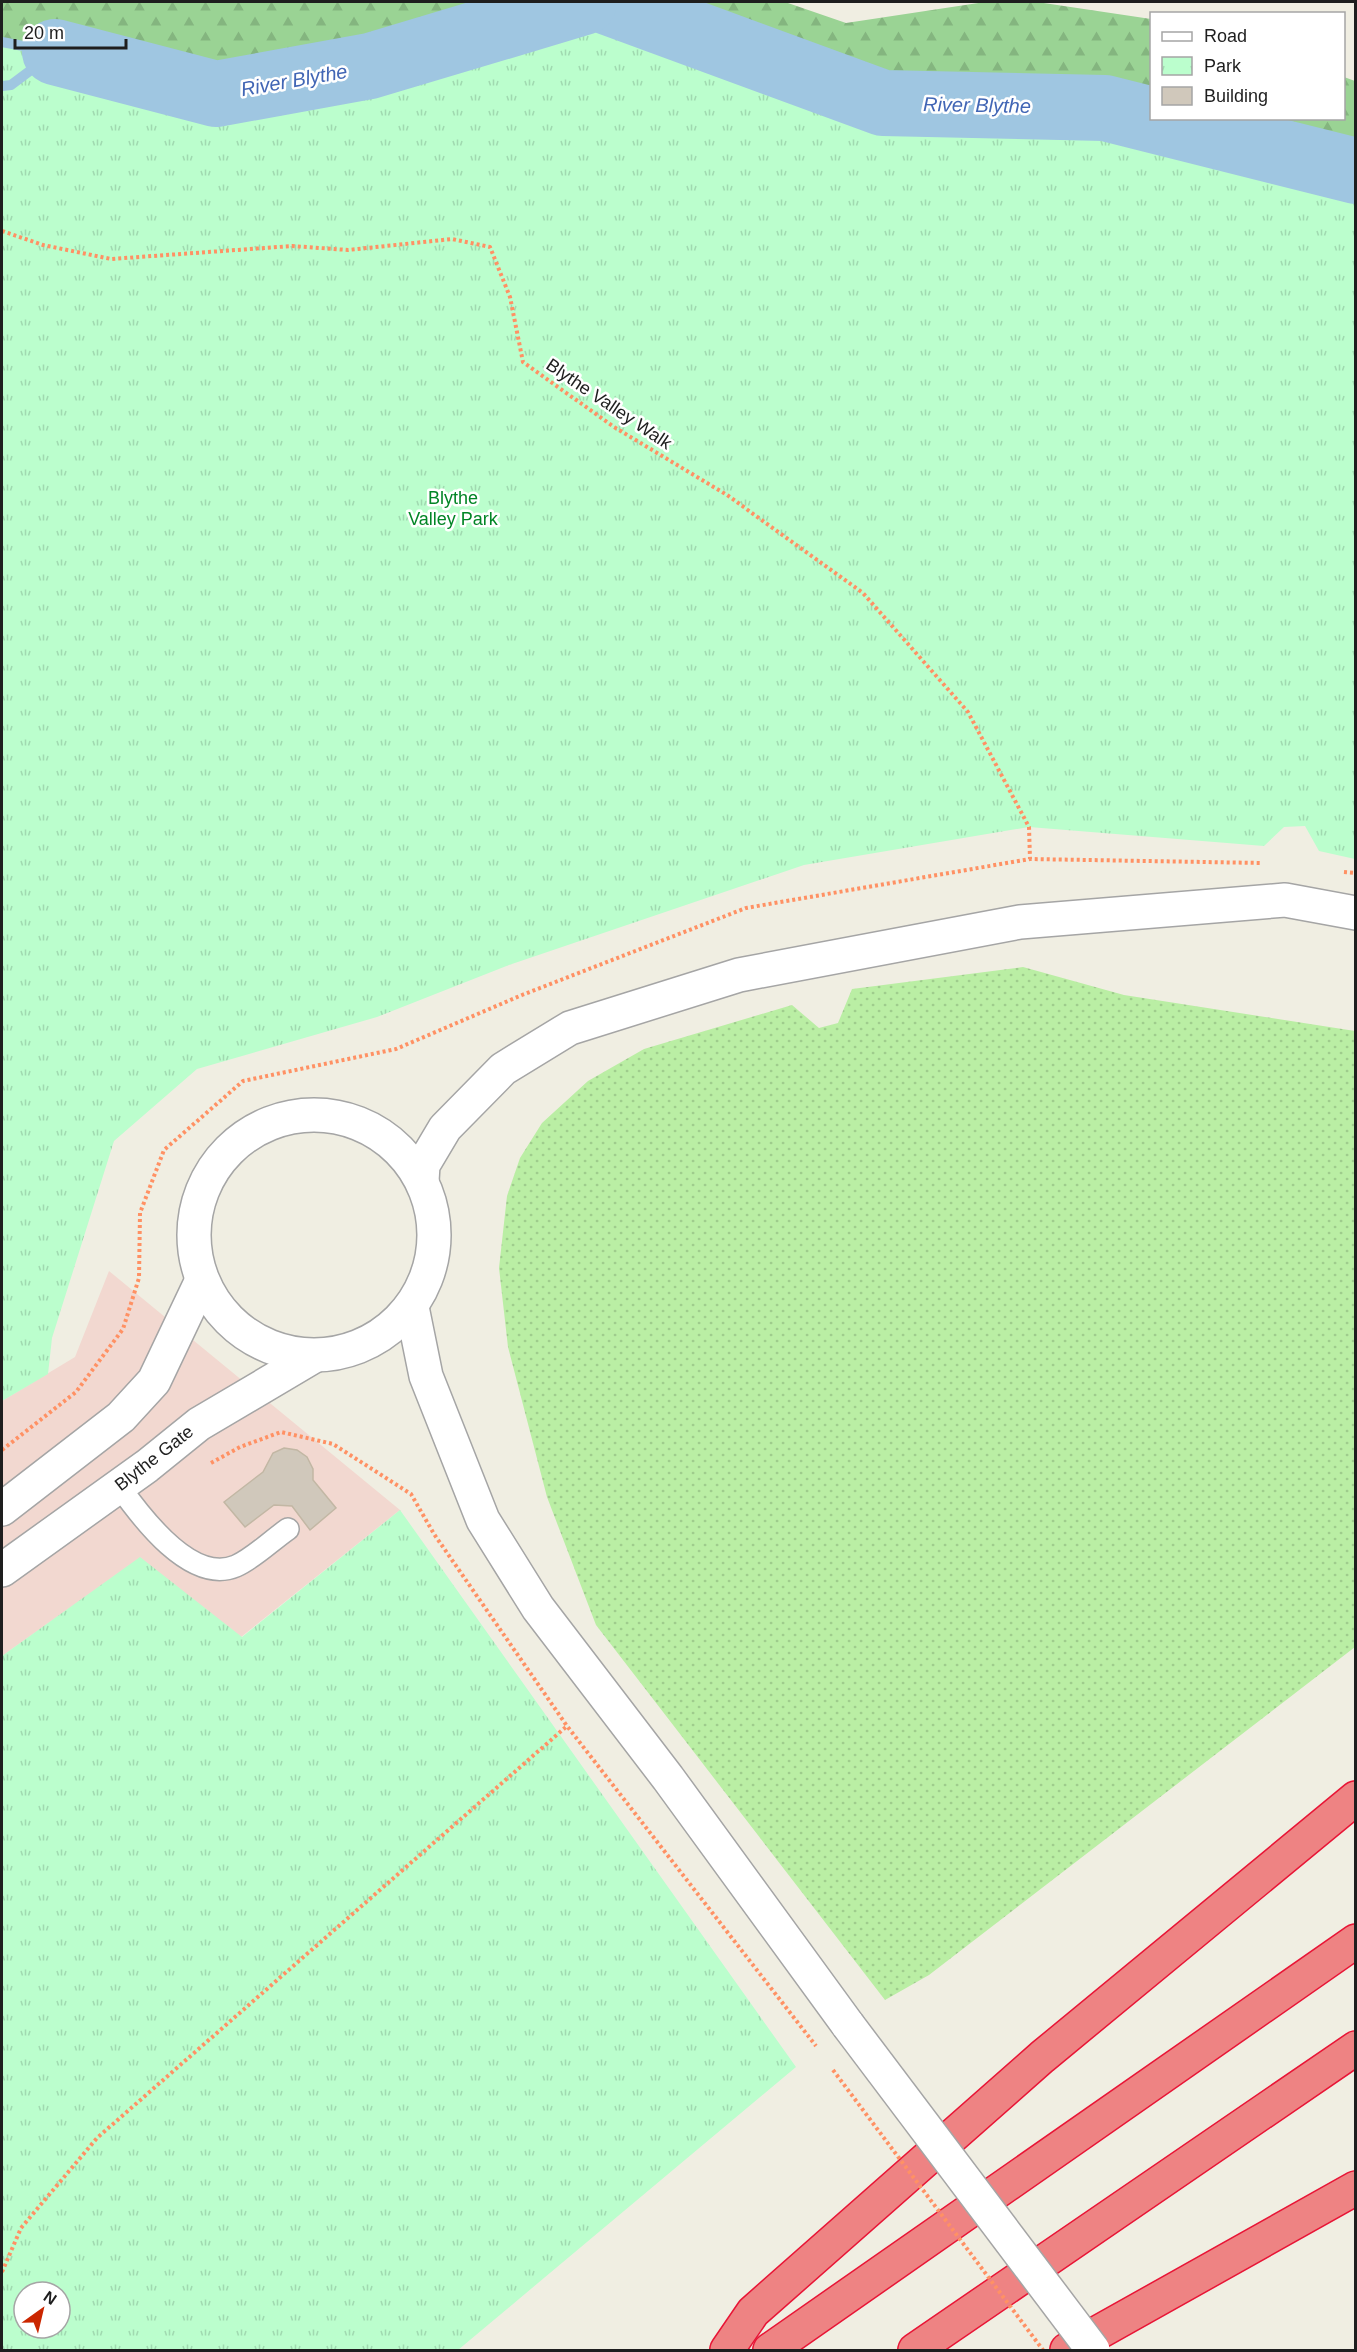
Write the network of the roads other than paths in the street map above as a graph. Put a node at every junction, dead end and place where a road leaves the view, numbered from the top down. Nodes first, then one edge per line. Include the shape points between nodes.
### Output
1 (1356, 913) edge
2 (422, 1180) junction
3 (202, 1280) junction
4 (412, 1307) junction
5 (314, 1356) junction
6 (119, 1486) junction
7 (2, 1509) edge
8 (288, 1529) dead end
9 (2, 1570) edge
10 (1356, 1798) edge
11 (1356, 1941) edge
12 (1356, 2048) edge
13 (1356, 2188) edge
14 (726, 2350) edge
15 (770, 2350) edge
16 (915, 2350) edge
17 (1067, 2350) edge
18 (1093, 2350) edge

1 - 2 street via 1285,900 1020,922 739,975 570,1028 503,1070 445,1128 423,1165
2 - 3 street via 400,1151 371,1129 345,1120 300,1116 264,1126 234,1146 210,1174 197,1208 194,1244
2 - 4 street via 433,1212 434,1245 428,1278
3 - 5 street via 220,1311 247,1335 279,1350
3 - 7 street via 154,1381 121,1417
4 - 5 street via 385,1333 351,1350
4 - 18 street, bridge via 426,1376 483,1520 538,1608
5 - 6 street, Blythe Gate via 199,1424
6 - 8 lane via 136,1510 182,1556 213,1570 236,1566
6 - 9 street, Blythe Gate
10 - 14 highway via 1042,2057 753,2312
11 - 15 highway
12 - 16 highway
13 - 17 highway

